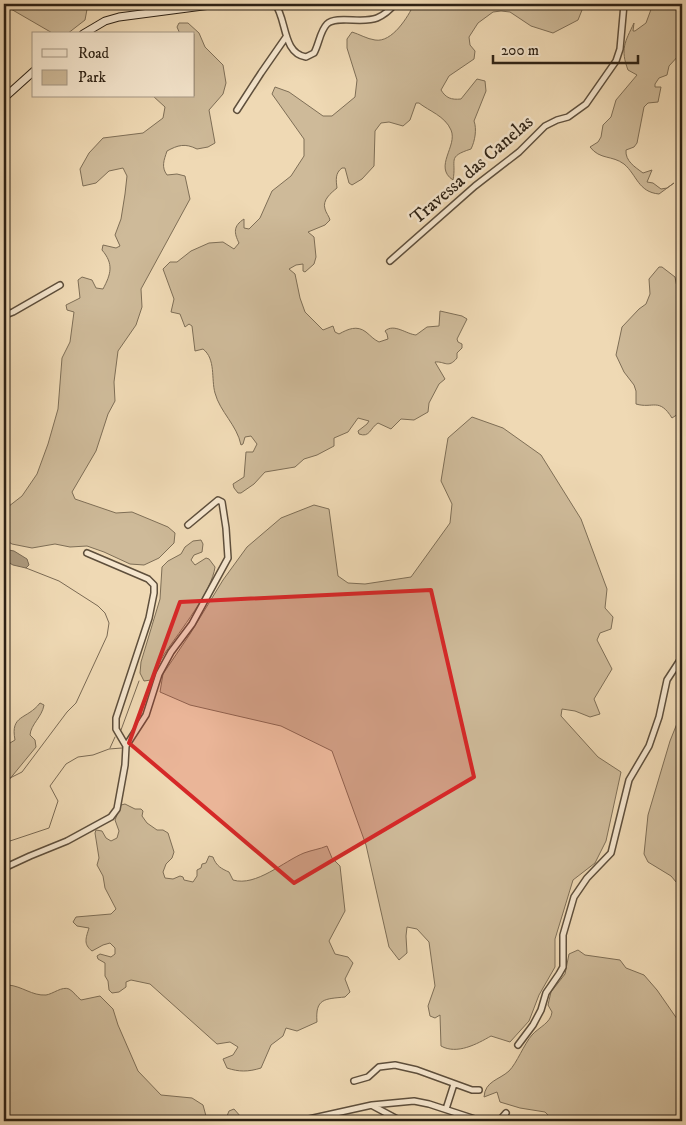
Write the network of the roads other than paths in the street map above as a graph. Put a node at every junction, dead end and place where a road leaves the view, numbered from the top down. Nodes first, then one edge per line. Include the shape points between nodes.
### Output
1 (218, 4) edge
2 (275, 4) edge
3 (395, 4) edge
4 (624, 4) edge
5 (86, 32) edge
6 (286, 37) junction
7 (32, 73) edge
8 (4, 98) edge
9 (237, 110) dead end
10 (390, 261) dead end
11 (60, 285) dead end
12 (4, 313) edge
13 (188, 525) dead end
14 (87, 553) dead end
15 (682, 657) edge
16 (126, 746) junction
17 (4, 868) edge
18 (518, 1045) dead end
19 (354, 1081) dead end
20 (454, 1084) junction
21 (479, 1090) dead end
22 (372, 1106) junction
23 (446, 1109) junction
24 (506, 1112) dead end
25 (333, 1114) junction
26 (300, 1121) edge
27 (331, 1121) edge
28 (401, 1121) edge
29 (481, 1121) edge
30 (499, 1121) edge

1 - 5 main road via 119,17
2 - 6 street via 282,17
3 - 6 street via 376,19 329,22 314,53 306,57 296,52
4 - 10 street, Travessa das Canelas via 616,61 586,104 568,117 545,126 519,152
6 - 9 street
7 - 8 main road
11 - 12 street via 13,312
13 - 16 street via 218,500 222,502 228,558 192,624 158,674 146,715
14 - 16 street via 148,579 154,585 149,618 116,718 116,729
15 - 18 street via 666,680 649,746 628,780 611,853 574,897 563,935 562,967 546,992 533,1026
16 - 17 street via 117,809 110,817 67,841
19 - 20 street via 379,1067 395,1065
20 - 21 street
20 - 23 street
22 - 23 street via 414,1101
22 - 25 street
22 - 28 street
23 - 29 street
24 - 30 street
25 - 26 street
25 - 27 street

